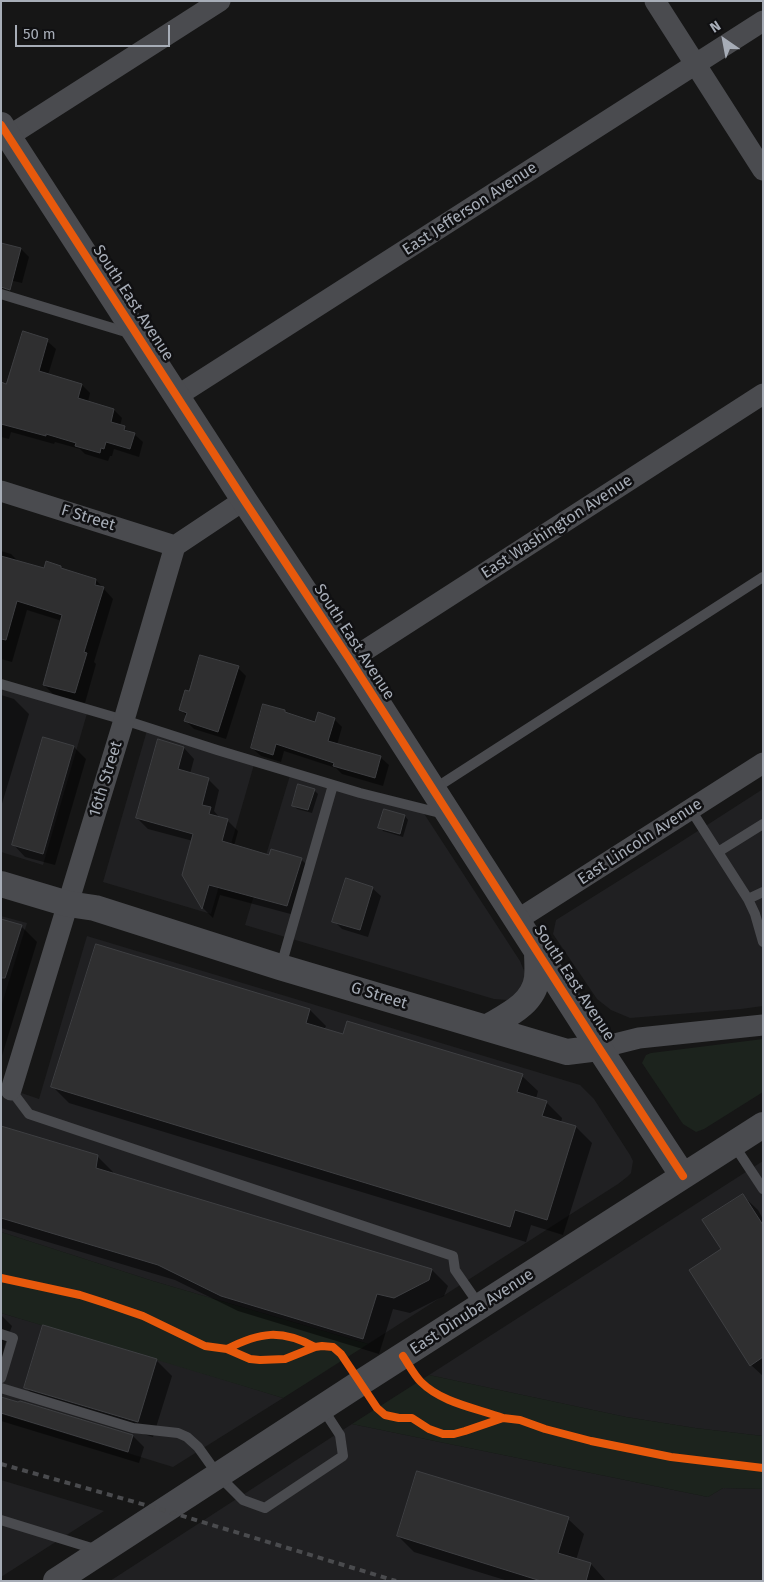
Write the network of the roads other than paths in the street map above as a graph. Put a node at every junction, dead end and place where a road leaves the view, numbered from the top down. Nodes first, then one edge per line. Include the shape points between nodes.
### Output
1 (220, 1) edge
2 (656, 1) edge
3 (763, 21) edge
4 (695, 65) junction
5 (5, 130) edge
6 (763, 170) edge
7 (1, 294) edge
8 (137, 336) junction
9 (763, 394) edge
10 (177, 396) junction
11 (1, 491) edge
12 (244, 500) junction
13 (175, 546) junction
14 (763, 577) edge
15 (350, 660) junction
16 (1, 684) edge
17 (124, 720) junction
18 (763, 763) edge
19 (333, 784) junction
20 (433, 789) junction
21 (690, 810) junction
22 (449, 815) junction
23 (763, 824) edge
24 (718, 852) junction
25 (1, 884) edge
26 (763, 892) edge
27 (748, 899) junction
28 (68, 904) junction
29 (517, 920) junction
30 (763, 942) edge
31 (537, 950) junction
32 (280, 967) junction
33 (763, 1025) edge
34 (486, 1028) junction
35 (599, 1048) junction
36 (6, 1089) edge
37 (763, 1125) edge
38 (734, 1144) junction
39 (683, 1176) junction
40 (763, 1189) edge
41 (480, 1306) junction
42 (1, 1334) edge
43 (1, 1378) edge
44 (1, 1388) edge
45 (322, 1408) junction
46 (218, 1475) junction
47 (1, 1520) edge
48 (101, 1551) junction
49 (56, 1581) edge

1 - 5 street
2 - 4 street
3 - 4 street, East Jefferson Avenue
4 - 6 street
4 - 10 street, East Jefferson Avenue
5 - 8 street, South East Avenue
7 - 8 lane
8 - 10 street, South East Avenue
9 - 15 street, East Washington Avenue
10 - 12 street, South East Avenue
11 - 13 street, F Street
12 - 13 street
12 - 15 street, South East Avenue
13 - 17 street, 16th Street
14 - 20 lane
15 - 20 street, South East Avenue
16 - 17 lane
17 - 19 lane
17 - 28 street, 16th Street
18 - 21 street, East Lincoln Avenue
19 - 22 lane
19 - 32 lane
20 - 22 street, South East Avenue
21 - 24 lane
21 - 29 street, East Lincoln Avenue
22 - 29 street, South East Avenue
23 - 24 lane
24 - 27 lane
25 - 28 street, G Street
26 - 27 lane
27 - 30 lane
28 - 32 street, G Street via 95,908
28 - 36 street, 16th Street
29 - 31 street, South East Avenue
31 - 34 street via 538,976 532,992 522,1005
31 - 35 street, South East Avenue
32 - 34 street, G Street
33 - 35 street, G Street via 639,1038
34 - 35 street, G Street via 567,1052
35 - 39 street, South East Avenue
36 - 41 lane via 28,1114 453,1256 455,1270
37 - 38 street, East Dinuba Avenue
38 - 39 street, East Dinuba Avenue
38 - 40 lane
39 - 41 street, East Dinuba Avenue
41 - 45 street, East Dinuba Avenue
42 - 43 lane via 14,1338
44 - 46 lane via 133,1428 188,1436
45 - 46 street, East Dinuba Avenue
45 - 46 lane via 340,1435 343,1456 265,1508 243,1500
46 - 48 street, East Dinuba Avenue
47 - 48 lane
48 - 49 street, East Dinuba Avenue

